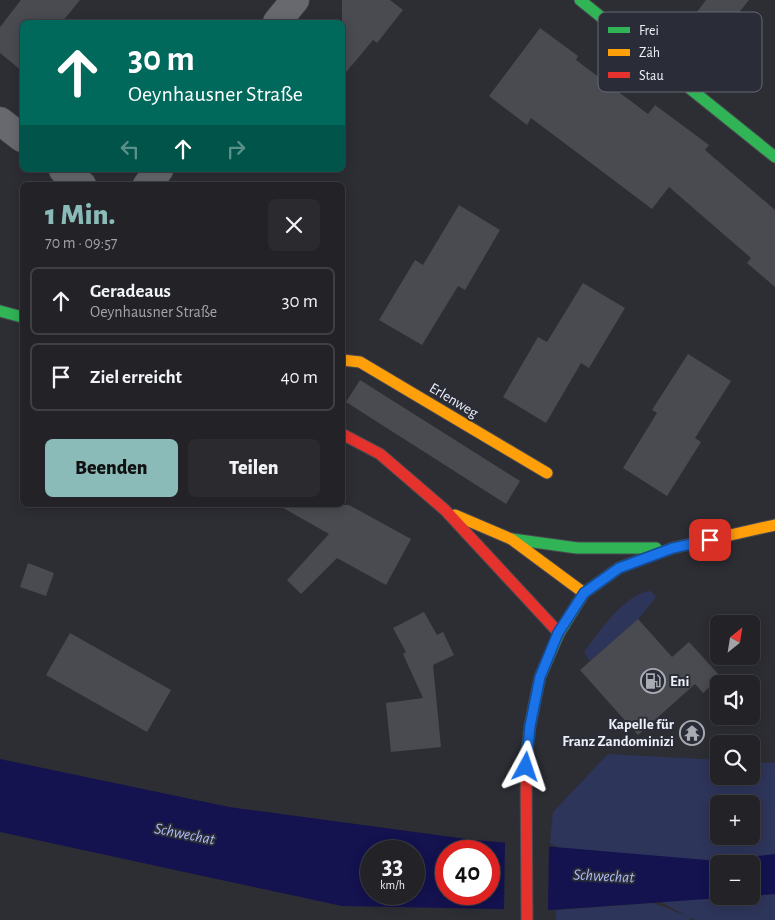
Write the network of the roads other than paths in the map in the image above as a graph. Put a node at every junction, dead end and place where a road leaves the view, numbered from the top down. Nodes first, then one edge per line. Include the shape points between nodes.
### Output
1 (295, 0) edge
2 (580, 0) edge
3 (598, 14) edge
4 (279, 20) edge
5 (694, 92) edge
6 (0, 121) edge
7 (20, 136) edge
8 (775, 157) edge
9 (66, 172) edge
10 (157, 172) edge
11 (78, 182) edge
12 (149, 182) edge
13 (0, 311) edge
14 (20, 316) edge
15 (345, 360) edge
16 (345, 436) edge
17 (548, 473) dead end
18 (445, 510) junction
19 (775, 525) edge
20 (511, 539) junction
21 (673, 548) junction
22 (584, 593) junction
23 (558, 633) junction
24 (527, 920) edge

1 - 4 street
2 - 3 street
5 - 8 street
6 - 7 street
9 - 11 street
10 - 12 street
13 - 14 street
15 - 17 street, Erlenweg via 360,362
16 - 18 street via 380,454
18 - 20 street
18 - 23 street
19 - 21 street
20 - 21 street via 578,548
20 - 22 street
21 - 22 street via 619,568
22 - 23 street
23 - 24 street via 540,677 526,767

